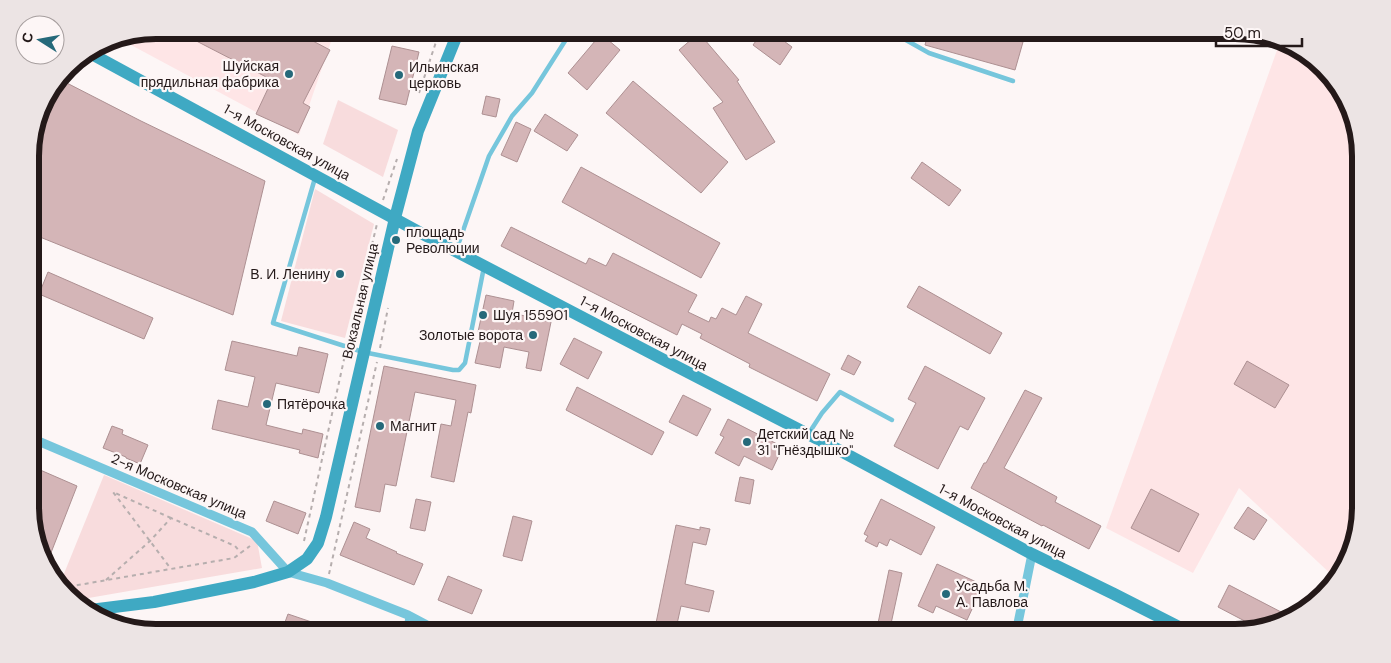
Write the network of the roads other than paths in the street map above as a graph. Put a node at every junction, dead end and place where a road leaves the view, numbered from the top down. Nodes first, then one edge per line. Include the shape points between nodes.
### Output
1 (455, 39) edge
2 (566, 39) edge
3 (905, 39) edge
4 (95, 56) edge
5 (1013, 81) dead end
6 (316, 175) junction
7 (395, 218) junction
8 (456, 251) junction
9 (485, 266) junction
10 (363, 352) junction
11 (892, 420) dead end
12 (809, 434) junction
13 (39, 441) edge
14 (1032, 554) junction
15 (288, 572) junction
16 (97, 609) edge
17 (408, 615) junction
18 (406, 624) edge
19 (425, 624) edge
20 (1018, 624) edge
21 (1173, 624) edge

1 - 7 main road, Вокзальная улица via 418,132
2 - 8 lane via 532,93 512,116 489,156
3 - 5 lane via 929,53
4 - 6 main road, 1-я Московская улица
6 - 7 main road, 1-я Московская улица
6 - 10 lane via 273,323
7 - 8 main road, 1-я Московская улица
7 - 10 main road, Вокзальная улица
8 - 9 main road, 1-я Московская улица
9 - 10 lane via 462,368 453,370
9 - 12 main road, 1-я Московская улица
10 - 15 main road, Вокзальная улица via 318,543 307,559
11 - 12 lane via 840,392
12 - 14 main road, 1-я Московская улица
13 - 15 street, 2-я Московская улица via 252,532
14 - 20 street
14 - 21 main road, 1-я Московская улица
15 - 16 main road, Вокзальная улица via 154,602
15 - 17 street via 327,583
17 - 18 lane
17 - 19 street

